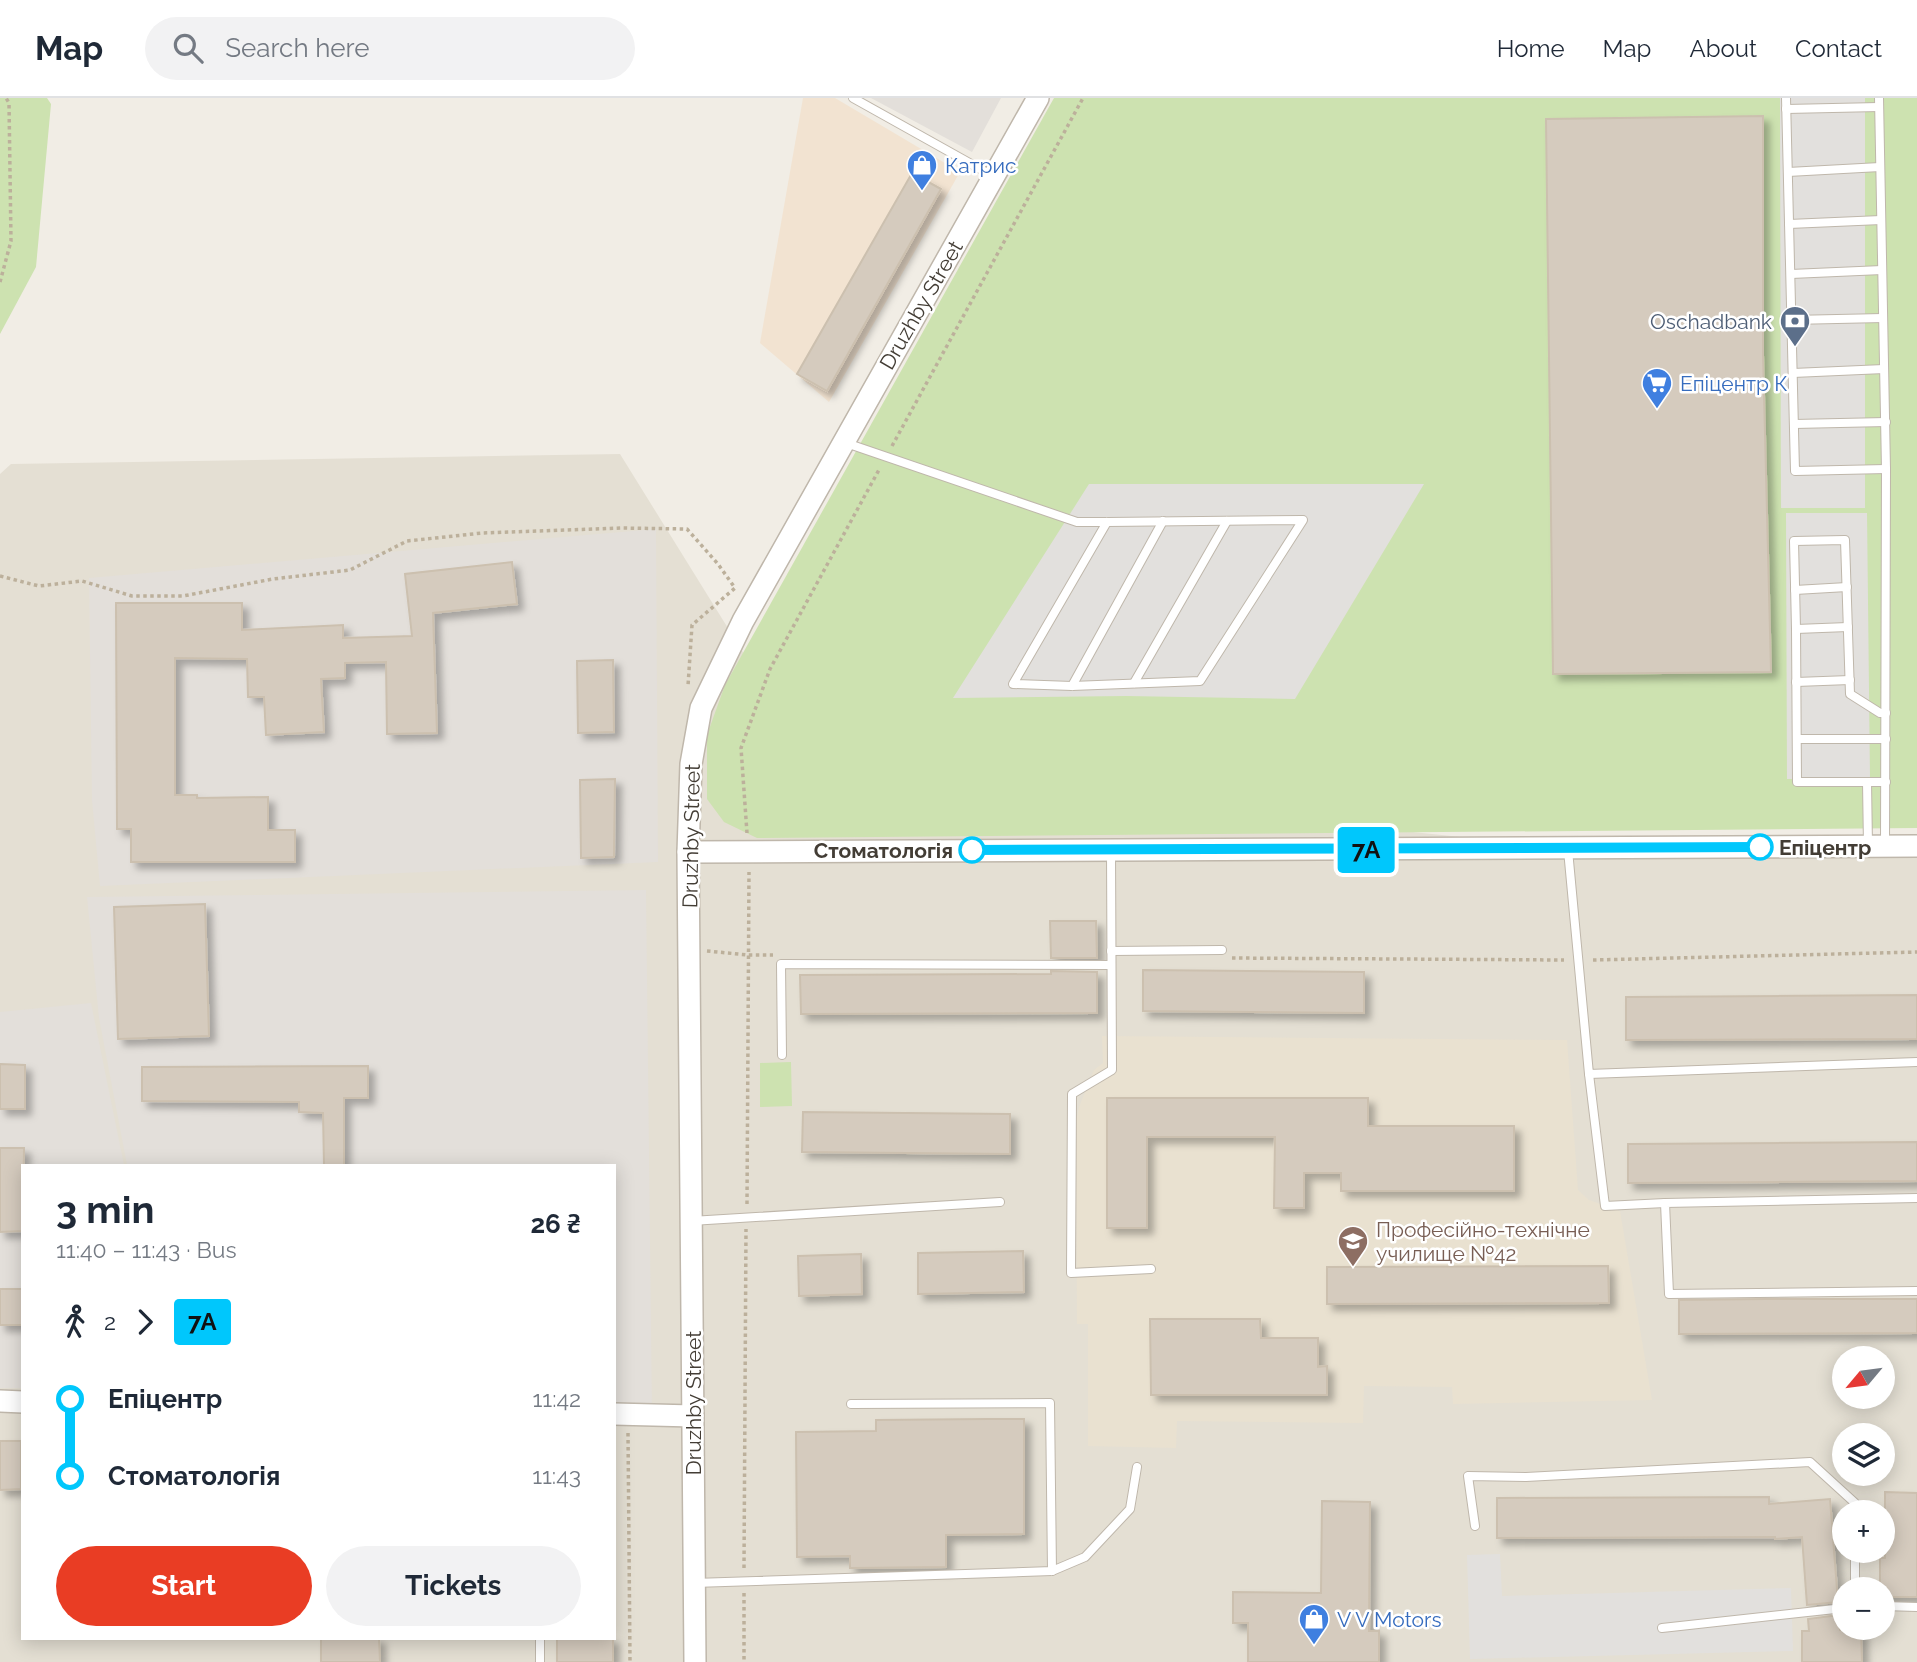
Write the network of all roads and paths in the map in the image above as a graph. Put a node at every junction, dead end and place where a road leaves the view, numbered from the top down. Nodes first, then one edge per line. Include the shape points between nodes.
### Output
1 (6, 98) edge
2 (853, 98) edge
3 (1038, 98) edge
4 (1786, 98) edge
5 (1879, 103) edge
6 (1786, 110) junction
7 (1880, 167) junction
8 (1788, 172) junction
9 (994, 176) junction
10 (1881, 220) junction
11 (1789, 224) junction
12 (1882, 270) junction
13 (1791, 274) junction
14 (0, 282) edge
15 (1883, 318) junction
16 (1791, 320) junction
17 (1884, 369) junction
18 (1793, 373) junction
19 (1885, 422) junction
20 (1794, 424) junction
21 (844, 442) junction
22 (1886, 470) junction
23 (1163, 521) junction
24 (1227, 521) junction
25 (1107, 522) junction
26 (0, 576) edge
27 (1847, 587) junction
28 (1795, 590) junction
29 (1848, 627) junction
30 (1797, 629) junction
31 (1850, 680) junction
32 (1797, 682) junction
33 (1134, 683) junction
34 (1072, 686) junction
35 (688, 690) dead end
36 (1886, 713) junction
37 (1797, 739) junction
38 (1886, 739) junction
39 (1867, 782) junction
40 (1886, 782) junction
41 (1877, 846) junction
42 (1917, 846) edge
43 (1568, 848) junction
44 (1111, 849) junction
45 (749, 851) junction
46 (688, 852) junction
47 (689, 950) junction
48 (1111, 951) junction
49 (1917, 952) edge
50 (1221, 954) joint
51 (748, 955) junction
52 (1578, 960) junction
53 (1111, 965) junction
54 (782, 1055) dead end
55 (1917, 1062) edge
56 (1589, 1074) junction
57 (1917, 1198) edge
58 (1000, 1202) dead end
59 (1665, 1203) junction
60 (746, 1218) junction
61 (691, 1221) junction
62 (1152, 1269) dead end
63 (1917, 1291) edge
64 (0, 1401) edge
65 (21, 1402) edge
66 (851, 1404) dead end
67 (621, 1415) edge
68 (693, 1416) junction
69 (1137, 1467) dead end
70 (1852, 1500) edge
71 (1475, 1526) dead end
72 (1052, 1571) junction
73 (744, 1582) junction
74 (694, 1583) junction
75 (1895, 1606) edge
76 (1917, 1607) edge
77 (1832, 1609) edge
78 (1662, 1628) dead end
79 (540, 1640) edge
80 (540, 1662) edge
81 (630, 1662) edge
82 (695, 1662) edge
83 (744, 1662) edge

1 - 14 path via 11,242
2 - 9 lane
3 - 9 street, Druzhby Street
4 - 6 lane
5 - 6 lane
5 - 7 lane
6 - 8 lane
7 - 8 lane
7 - 10 lane
8 - 11 lane
9 - 21 street, Druzhby Street
10 - 11 lane
10 - 12 lane
11 - 13 lane
12 - 13 lane
12 - 15 lane
13 - 16 lane
15 - 16 lane
15 - 17 lane
16 - 18 lane
17 - 18 lane
17 - 19 lane
18 - 20 lane
19 - 20 lane
19 - 22 lane
20 - 22 lane via 1796,471
21 - 25 lane via 1077,522
21 - 46 street, Druzhby Street via 743,621 701,708 691,764
22 - 36 lane
23 - 24 lane
23 - 25 lane
23 - 34 lane
24 - 33 lane
24 - 33 lane via 1303,520 1200,681
25 - 34 lane via 1013,684
26 - 35 path via 39,586 82,580 132,596 184,596 350,570 407,541 482,533 687,529 735,588 692,625
27 - 28 lane
27 - 28 lane via 1846,540 1794,541
27 - 29 lane
28 - 30 lane
29 - 30 lane
29 - 31 lane
30 - 32 lane
31 - 32 lane
31 - 36 lane via 1850,694
32 - 37 lane
33 - 34 lane
36 - 38 lane
37 - 38 lane
37 - 39 lane via 1797,782
38 - 40 lane
39 - 40 lane
39 - 41 lane
40 - 41 lane
41 - 42 street
41 - 43 street
43 - 44 street
43 - 52 lane
44 - 45 street
44 - 48 lane
45 - 46 street
45 - 51 path
46 - 47 street, Druzhby Street
47 - 51 path
47 - 61 street, Druzhby Street
48 - 50 lane
48 - 53 lane
49 - 52 path
50 - 52 path
51 - 60 path
52 - 56 lane
53 - 54 lane via 781,964
53 - 62 lane via 1112,1070 1072,1094 1071,1273
55 - 56 lane
56 - 59 lane via 1605,1206
57 - 59 lane
58 - 60 lane
59 - 63 lane via 1669,1294
60 - 61 lane
60 - 73 path
61 - 68 street, Druzhby Street
64 - 65 street
66 - 72 lane via 1050,1403
67 - 68 street
67 - 81 path
68 - 74 street, Druzhby Street
69 - 72 lane via 1130,1509 1085,1557
70 - 71 lane via 1810,1462 1468,1476
72 - 73 lane
73 - 74 lane
73 - 83 path
74 - 82 street, Druzhby Street
75 - 76 lane
77 - 78 lane
79 - 80 lane

